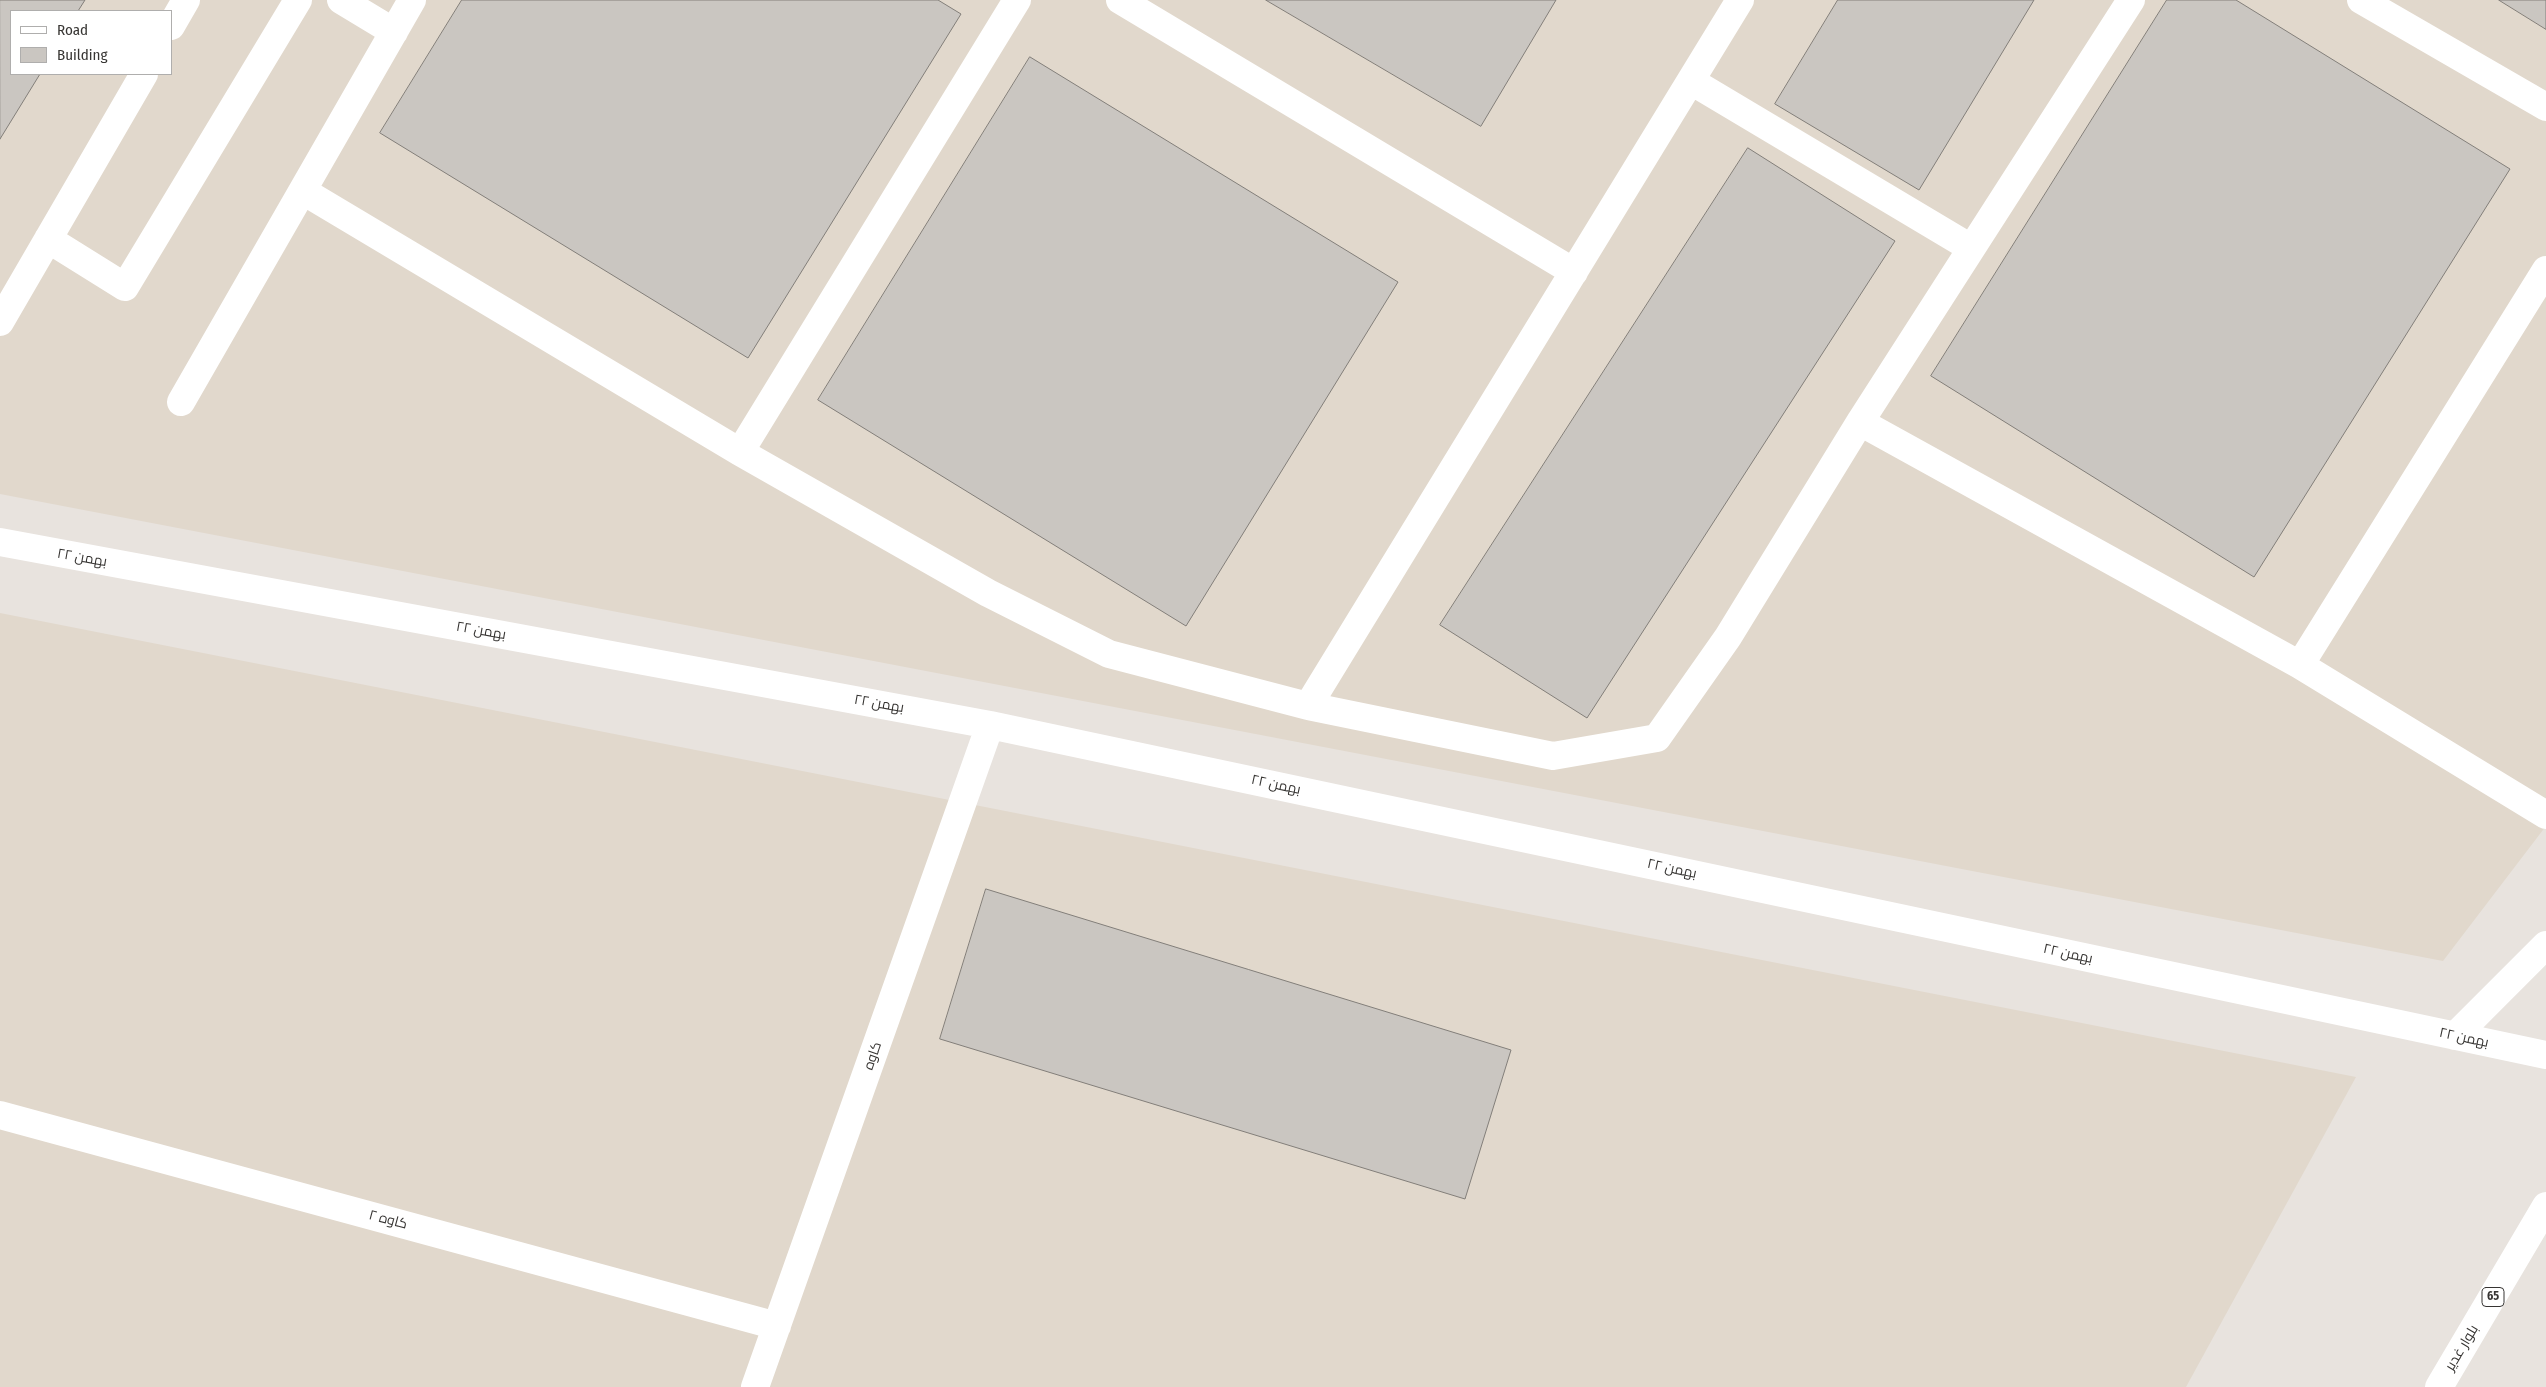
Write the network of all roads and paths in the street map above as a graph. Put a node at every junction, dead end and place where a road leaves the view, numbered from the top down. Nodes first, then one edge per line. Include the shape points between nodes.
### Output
1 (186, 0) edge
2 (298, 0) edge
3 (341, 0) edge
4 (412, 0) edge
5 (1017, 0) edge
6 (1120, 0) edge
7 (1740, 0) edge
8 (2131, 0) edge
9 (2361, 0) edge
10 (172, 24) edge
11 (394, 32) junction
12 (143, 75) edge
13 (1691, 81) junction
14 (2546, 107) edge
15 (302, 191) junction
16 (48, 239) junction
17 (1972, 248) junction
18 (2546, 270) edge
19 (1574, 272) junction
20 (0, 322) edge
21 (181, 402) dead end
22 (1860, 422) junction
23 (740, 452) junction
24 (0, 542) edge
25 (2300, 665) junction
26 (1308, 706) junction
27 (990, 725) junction
28 (2546, 815) edge
29 (2546, 945) edge
30 (2455, 1036) junction
31 (2546, 1055) edge
32 (0, 1114) edge
33 (2546, 1206) edge
34 (777, 1326) junction
35 (756, 1387) edge
36 (2439, 1387) edge

1 - 10 main road
2 - 16 main road via 125,287
3 - 11 main road
4 - 11 main road
5 - 23 main road
6 - 19 main road
7 - 13 main road
8 - 17 main road
9 - 14 main road
11 - 15 main road
12 - 16 main road
13 - 17 main road
13 - 19 main road
15 - 21 main road
15 - 23 main road
16 - 20 main road
17 - 22 main road
18 - 25 main road
19 - 26 main road
22 - 25 main road
22 - 26 main road via 1728,637 1657,738 1553,756
23 - 26 main road via 988,594 1109,654
24 - 27 main road, ۲۲ بهمن
25 - 28 main road
27 - 30 main road, ۲۲ بهمن
27 - 34 main road, کاوه
29 - 30 main road
30 - 31 main road, ۲۲ بهمن
32 - 34 main road, کاوه ۲
33 - 36 main road, بلوار غدیر / 65
34 - 35 main road, کاوه

